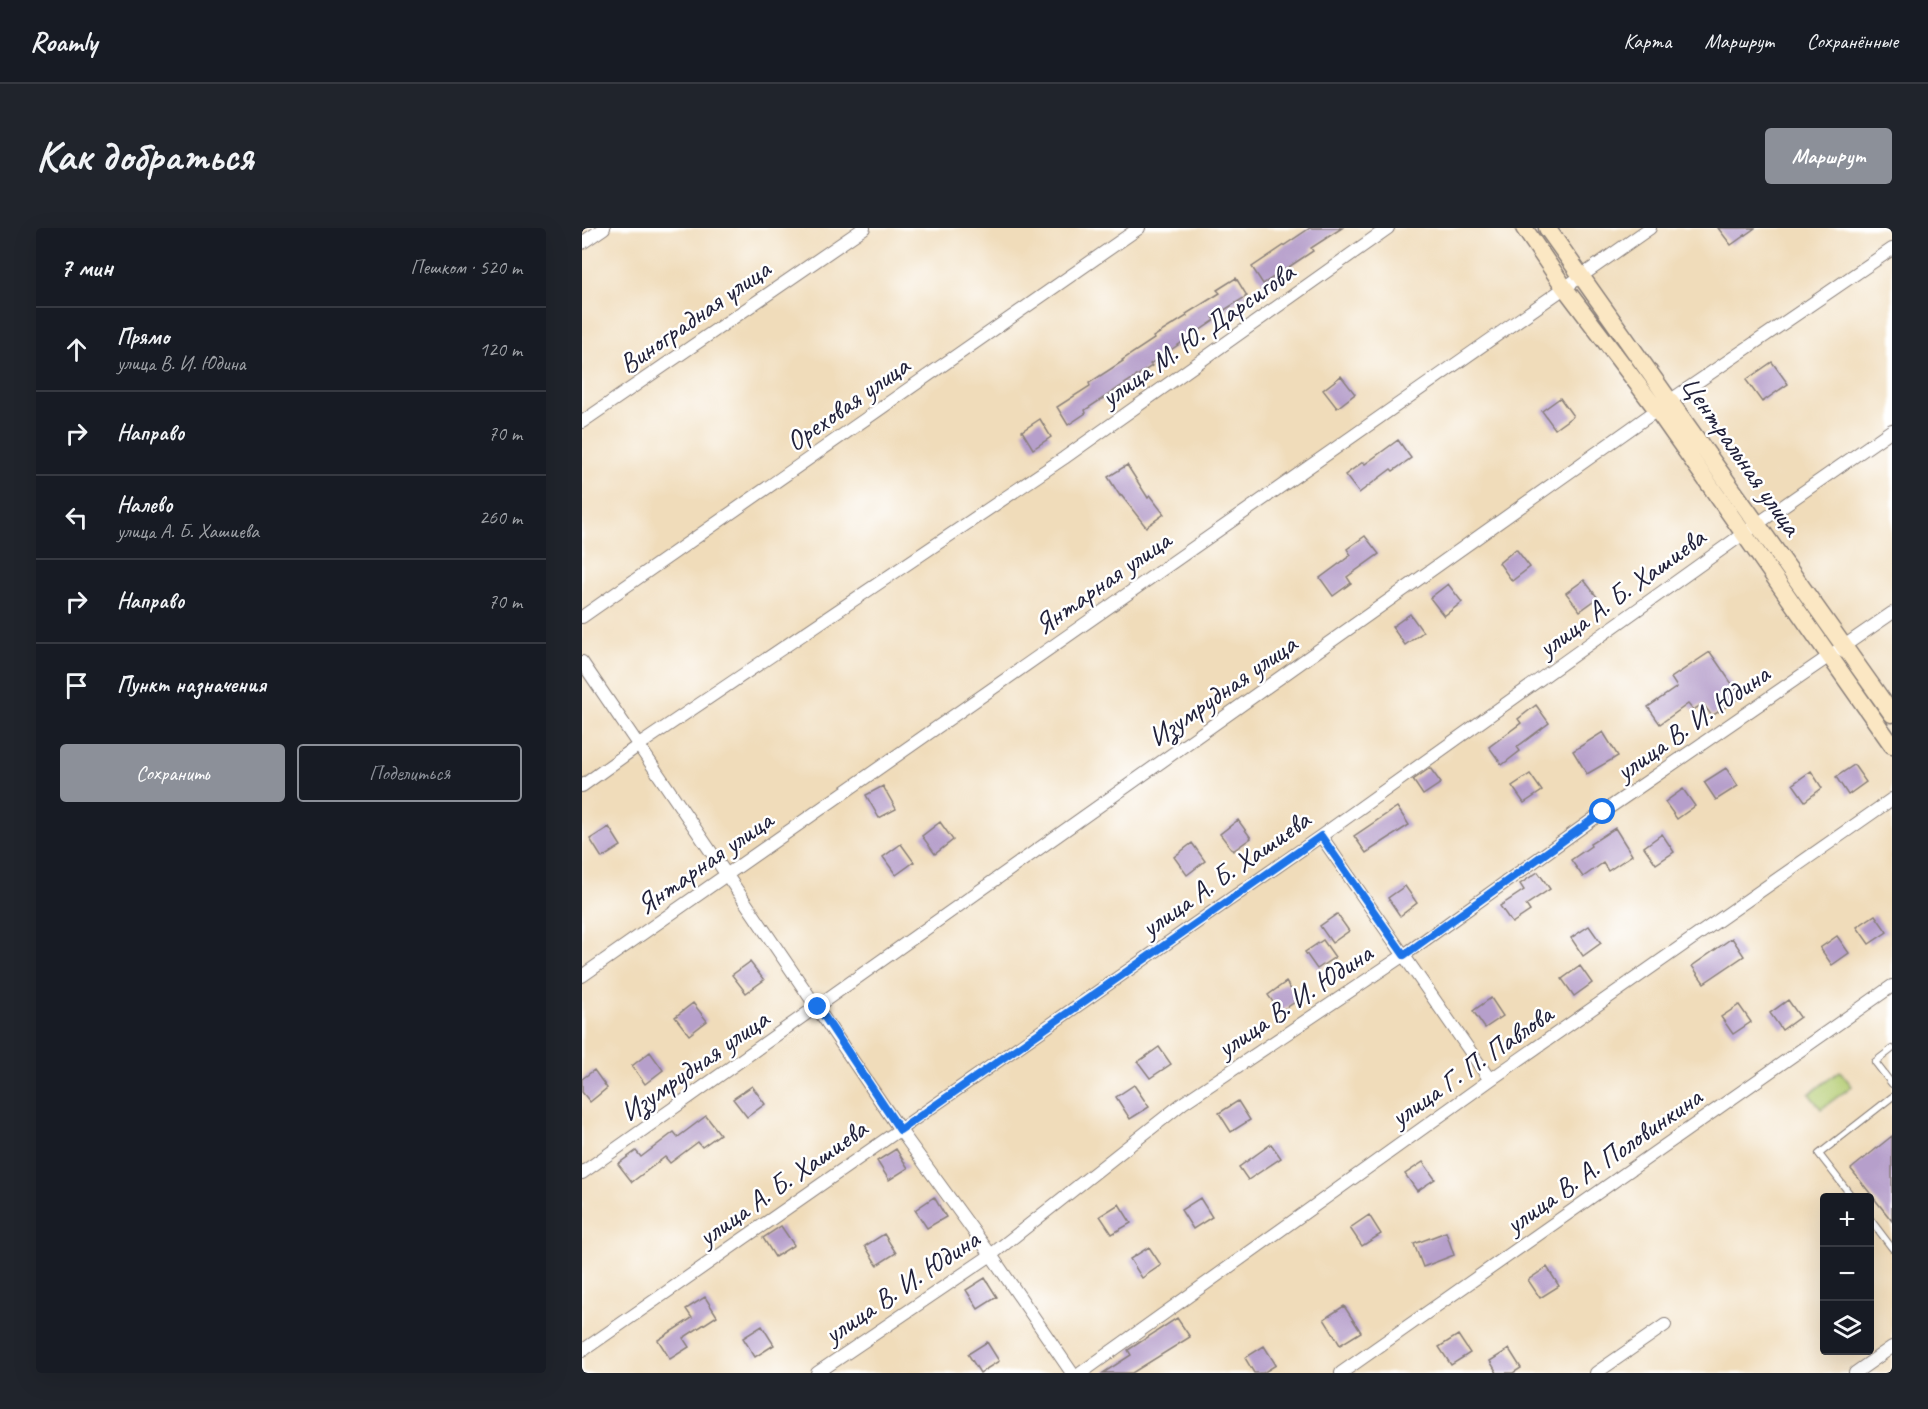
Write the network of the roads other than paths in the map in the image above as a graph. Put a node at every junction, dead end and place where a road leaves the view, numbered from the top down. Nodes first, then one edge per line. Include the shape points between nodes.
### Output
1 (604, 228) edge
2 (864, 228) edge
3 (1140, 228) edge
4 (1388, 228) edge
5 (1524, 228) edge
6 (1547, 228) edge
7 (1650, 228) edge
8 (582, 243) edge
9 (1892, 249) edge
10 (1580, 277) junction
11 (1564, 287) junction
12 (1664, 405) junction
13 (582, 422) edge
14 (1892, 430) edge
15 (1750, 529) junction
16 (1892, 614) edge
17 (582, 617) edge
18 (1844, 646) junction
19 (1830, 656) junction
20 (582, 662) edge
21 (1892, 714) edge
22 (639, 745) junction
23 (1892, 745) edge
24 (582, 786) edge
25 (1892, 798) edge
26 (1321, 836) junction
27 (728, 875) junction
28 (1404, 955) junction
29 (582, 976) edge
30 (1892, 986) edge
31 (818, 1007) junction
32 (1892, 1049) edge
33 (1490, 1080) junction
34 (1892, 1084) edge
35 (1892, 1097) edge
36 (900, 1130) junction
37 (582, 1173) edge
38 (1849, 1193) edge
39 (1874, 1225) edge
40 (1892, 1248) edge
41 (991, 1255) junction
42 (1665, 1325) dead end
43 (1892, 1347) edge
44 (582, 1351) edge
45 (817, 1373) edge
46 (1072, 1373) edge
47 (1081, 1373) edge
48 (1341, 1373) edge
49 (1596, 1373) edge
50 (1855, 1373) edge

1 - 8 street
2 - 13 street, Виноградная улица
3 - 17 street, Ореховая улица
4 - 22 street, улица М. Ю. Дарсигова via 1064,458
5 - 11 street
6 - 10 street, Центральная улица
7 - 10 street, Янтарная улица
9 - 12 street, Изумрудная улица
10 - 11 street, Янтарная улица
10 - 12 street, Центральная улица
11 - 12 street
11 - 27 street, Янтарная улица
12 - 15 street
12 - 31 street, Изумрудная улица
14 - 15 street, улица А. Б. Хашиева
15 - 18 street, Центральная улица
15 - 19 street
15 - 26 street, улица А. Б. Хашиева
16 - 18 street, улица В. И. Юдина
18 - 19 street, улица В. И. Юдина
18 - 21 street, Центральная улица
19 - 23 street
19 - 28 street, улица В. И. Юдина
20 - 22 street
22 - 24 street, улица М. Ю. Дарсигова
22 - 27 street
25 - 33 street, улица Г. П. Павлова
26 - 28 street
26 - 36 street, улица А. Б. Хашиева
27 - 29 street, Янтарная улица
27 - 31 street
28 - 33 street
28 - 41 street, улица В. И. Юдина via 1183,1102
30 - 48 street, улица В. А. Половинкина
31 - 36 street
31 - 37 street, Изумрудная улица
32 - 34 lane via 1875,1062
33 - 47 street, улица Г. П. Павлова
35 - 38 lane via 1819,1154
36 - 41 street
36 - 44 street, улица А. Б. Хашиева
39 - 40 lane
41 - 45 street, улица В. И. Юдина
41 - 46 street
42 - 49 street
43 - 50 street

